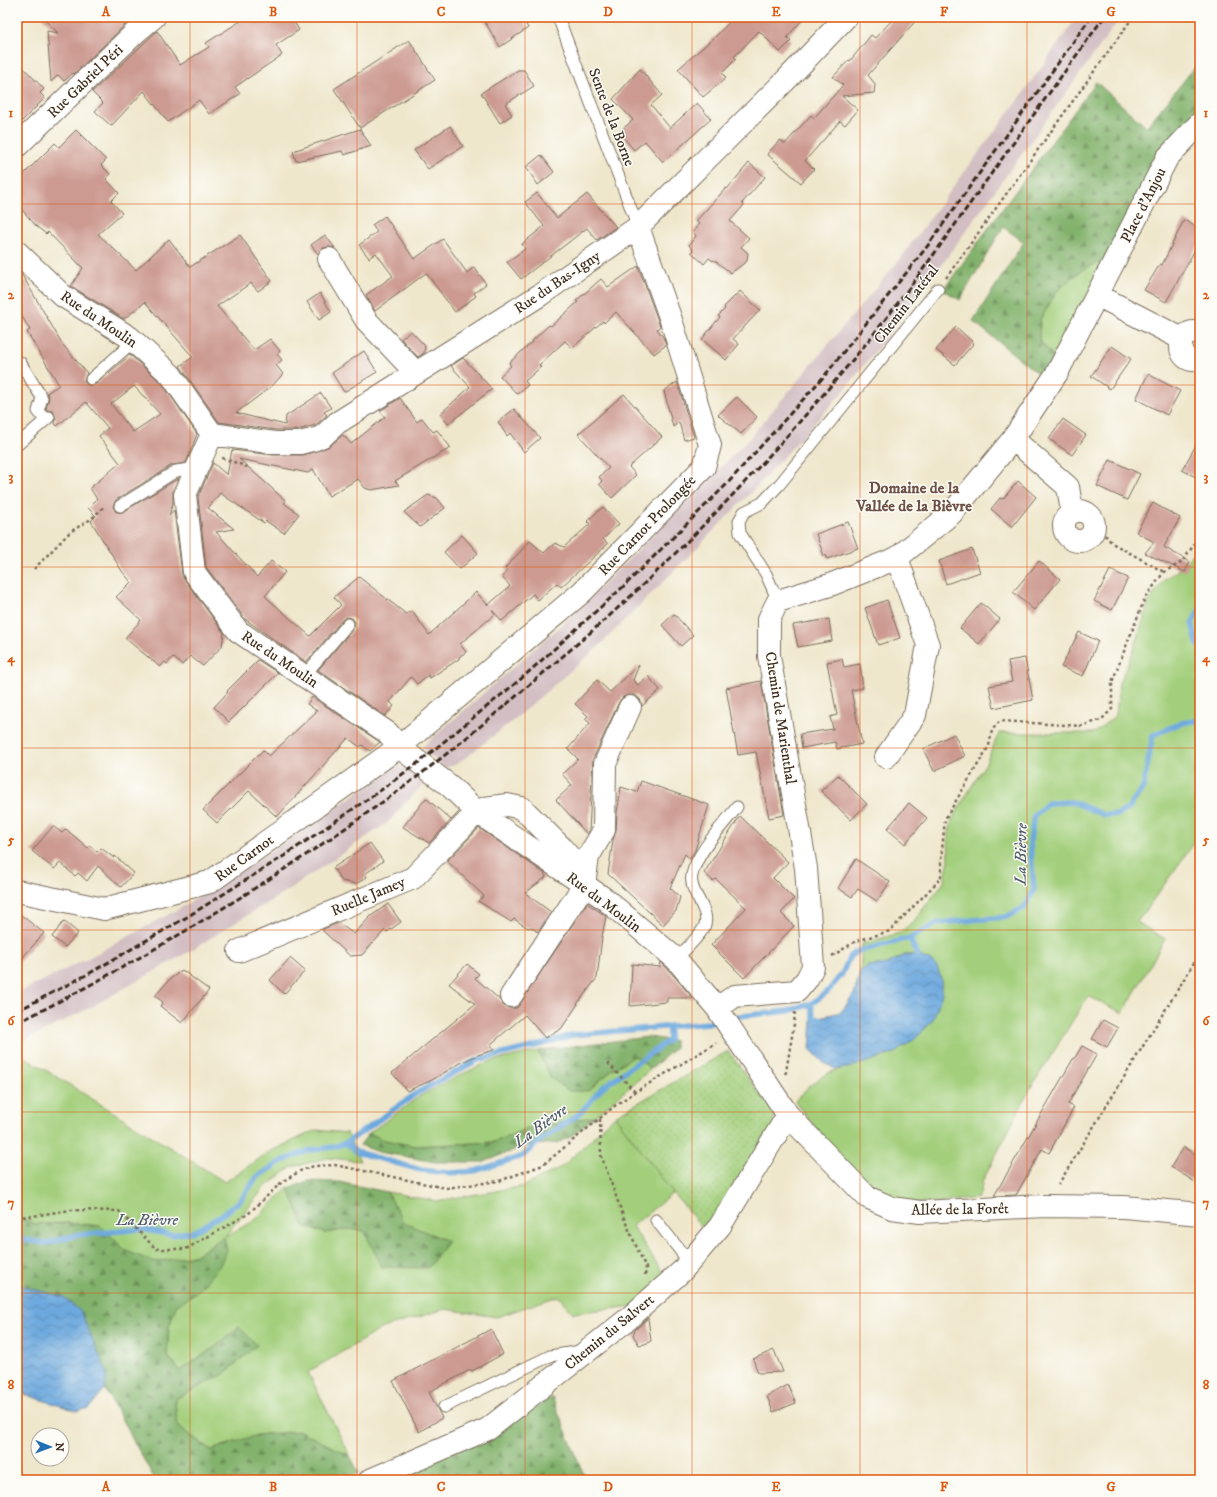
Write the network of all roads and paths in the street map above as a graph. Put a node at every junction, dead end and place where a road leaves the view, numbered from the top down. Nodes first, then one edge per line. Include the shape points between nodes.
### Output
1 (154, 17) edge
2 (558, 17) edge
3 (846, 17) edge
4 (1133, 17) edge
5 (1200, 123) edge
6 (17, 146) edge
7 (638, 227) junction
8 (17, 252) edge
9 (328, 260) dead end
10 (938, 289) joint
11 (1097, 295) junction
12 (1191, 336) edge
13 (134, 341) junction
14 (1200, 359) edge
15 (20, 362) dead end
16 (416, 373) junction
17 (91, 379) dead end
18 (212, 434) junction
19 (1013, 439) junction
20 (17, 445) edge
21 (197, 468) junction
22 (120, 506) joint
23 (1093, 532) joint
24 (1200, 536) edge
25 (897, 558) junction
26 (34, 569) dead end
27 (1164, 572) junction
28 (778, 601) junction
29 (348, 624) dead end
30 (304, 676) junction
31 (630, 707) dead end
32 (399, 747) junction
33 (886, 757) dead end
34 (737, 807) dead end
35 (477, 812) junction
36 (585, 880) junction
37 (17, 891) edge
38 (239, 951) dead end
39 (1200, 953) edge
40 (676, 959) junction
41 (813, 967) junction
42 (511, 996) dead end
43 (717, 1008) junction
44 (794, 1024) dead end
45 (733, 1032) junction
46 (608, 1063) dead end
47 (770, 1088) junction
48 (635, 1092) junction
49 (788, 1115) junction
50 (600, 1119) junction
51 (1045, 1206) junction
52 (1200, 1214) edge
53 (17, 1216) edge
54 (656, 1220) dead end
55 (689, 1262) junction
56 (645, 1280) dead end
57 (588, 1350) junction
58 (444, 1407) dead end
59 (370, 1480) edge

1 - 6 street, Rue Gabriel Péri
2 - 7 lane, Sente de la Borne
3 - 7 street, Rue du Bas-Igny
4 - 10 path, Chemin Latéral
5 - 11 street, Place d'Anjou via 1167,158
7 - 16 street, Rue du Bas-Igny via 540,296
7 - 32 street, Rue Carnot Prolongée via 671,320 710,445 704,467 582,592
8 - 13 street, Rue du Moulin via 63,296
9 - 16 street via 375,332
10 - 28 lane, Chemin Latéral via 779,485 762,503 744,512 740,521 740,533 766,574
11 - 12 street
11 - 19 street via 1057,373
12 - 14 street via 1180,349 1185,357
13 - 17 lane
13 - 18 street, Rue du Moulin via 171,375
15 - 20 lane via 42,398 38,411 47,418
16 - 18 street, Rue du Bas-Igny via 316,439 300,443 275,443
18 - 21 street, Rue du Moulin
19 - 23 street via 1068,487 1072,512 1077,510 1087,513 1094,521
19 - 25 street via 952,513
21 - 22 lane via 176,472
21 - 30 street, Rue du Moulin via 185,495 194,572 238,631
22 - 26 path via 107,504 91,519 70,532
23 - 27 path via 1106,536 1112,543
24 - 27 path via 1182,562
25 - 28 street via 830,585
25 - 33 street via 928,645 916,715
27 - 41 path via 1145,598 1112,682 1112,709 1101,720 1081,726 1000,721 992,730 989,746 945,819 940,860 941,878 890,931 856,941
28 - 41 street, Chemin de Marienthal via 770,619 768,656 806,868
29 - 30 lane
30 - 32 street, Rue du Moulin via 388,733
31 - 36 street via 605,764 604,830 588,857
32 - 35 street, Rue du Moulin via 450,786
32 - 37 street, Rue Carnot via 210,882 104,909
34 - 40 lane via 697,860 692,877 696,894 707,917 704,929
35 - 36 street, Rue du Moulin
35 - 36 street, Rue du Moulin via 485,808 507,805 522,808 560,846
35 - 38 street, Ruelle Jamey via 412,878
36 - 40 street, Rue du Moulin
36 - 42 street
39 - 51 path
40 - 43 street, Rue du Moulin
41 - 43 street via 797,991 735,996
43 - 45 street, Allée de la Forêt
44 - 47 path via 786,1072
45 - 47 street, Allée de la Forêt
45 - 48 path
46 - 48 path
47 - 49 street, Allée de la Forêt
48 - 50 path
49 - 51 street, Allée de la Forêt via 868,1197 892,1208 920,1212
49 - 55 street, Chemin du Salvert via 720,1226
50 - 53 path via 544,1165 498,1181 446,1188 335,1165 314,1166 283,1181 248,1214 186,1249 156,1249 119,1211 70,1210 26,1217
50 - 56 path via 601,1155 625,1221 646,1268
51 - 52 street, Allée de la Forêt via 1124,1206
54 - 55 lane
55 - 57 street, Chemin du Salvert via 628,1319
57 - 58 lane via 550,1356
57 - 59 street, Chemin du Salvert via 488,1429

